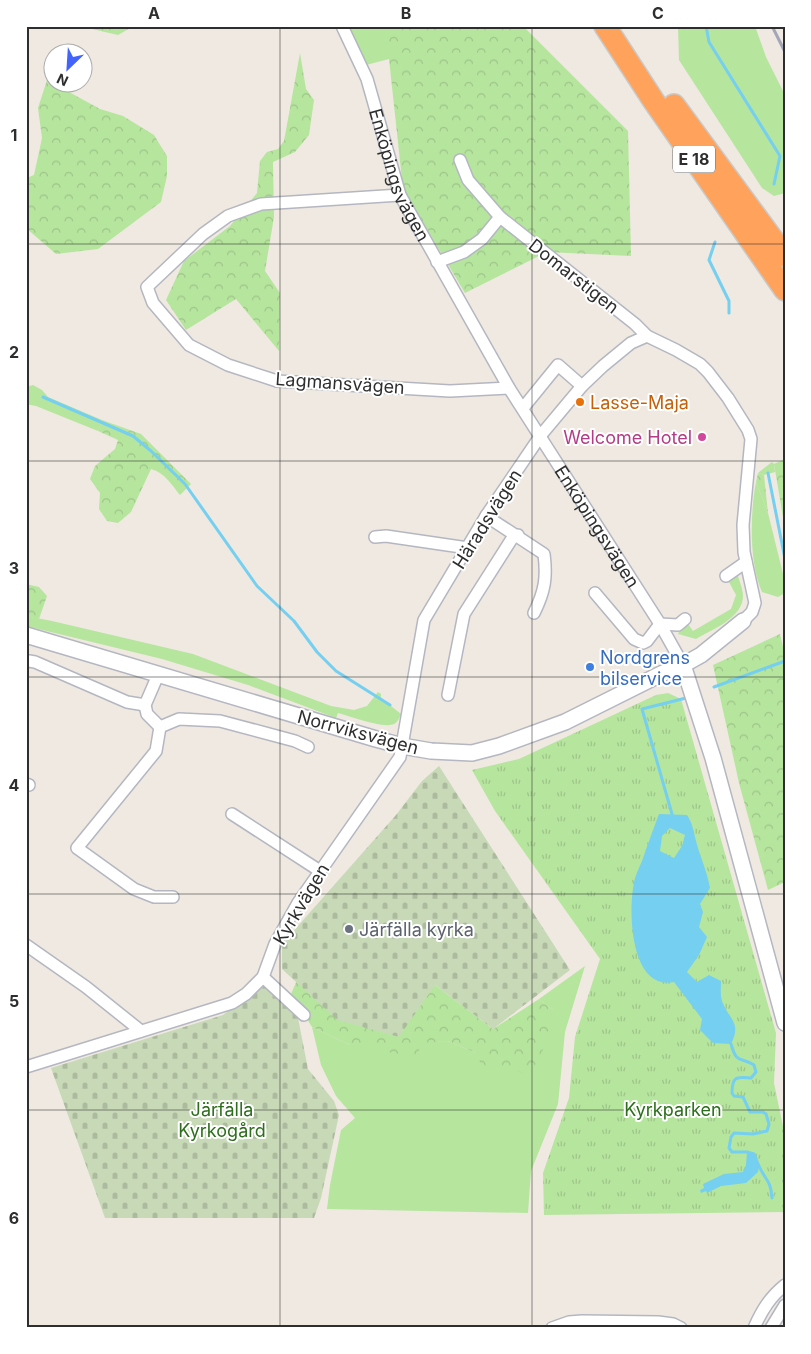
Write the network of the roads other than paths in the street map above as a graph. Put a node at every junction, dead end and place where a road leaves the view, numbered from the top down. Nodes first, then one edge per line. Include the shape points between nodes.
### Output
1 (342, 26) edge
2 (605, 26) edge
3 (622, 26) edge
4 (460, 160) dead end
5 (400, 195) junction
6 (500, 217) junction
7 (785, 256) edge
8 (437, 262) junction
9 (785, 290) edge
10 (647, 336) junction
11 (582, 386) junction
12 (509, 388) junction
13 (523, 408) junction
14 (541, 435) junction
15 (486, 516) junction
16 (518, 536) junction
17 (375, 537) dead end
18 (468, 548) junction
19 (746, 562) junction
20 (726, 576) dead end
21 (595, 593) dead end
22 (534, 613) dead end
23 (686, 619) dead end
24 (743, 621) joint
25 (660, 624) junction
26 (26, 635) edge
27 (26, 662) edge
28 (683, 665) junction
29 (158, 675) junction
30 (448, 695) dead end
31 (145, 705) junction
32 (160, 727) junction
33 (402, 746) junction
34 (308, 747) dead end
35 (232, 814) dead end
36 (320, 872) junction
37 (173, 897) dead end
38 (26, 945) edge
39 (263, 977) junction
40 (304, 1015) dead end
41 (785, 1023) edge
42 (141, 1031) junction
43 (26, 1067) edge
44 (785, 1284) edge
45 (785, 1305) edge
46 (552, 1328) edge
47 (681, 1328) edge
48 (754, 1328) edge
49 (771, 1328) edge

1 - 5 street, Enköpingsvägen via 367,79
2 - 9 highway, E 18
3 - 7 highway, E 18 via 670,99
4 - 6 street, Domarstigen via 468,180
5 - 8 street, Enköpingsvägen
5 - 12 street, Lagmansvägen via 261,204 228,216 203,234 147,287 152,302 189,345 228,365 277,381 450,391
6 - 8 street via 482,239 464,252
6 - 10 street, Domarstigen
8 - 12 street, Enköpingsvägen
10 - 11 street, Häradsvägen via 631,343
10 - 19 street, Domarstigen via 700,364 720,386 748,430 751,439 743,525
11 - 13 street via 558,365
11 - 14 street, Häradsvägen
12 - 13 street, Enköpingsvägen
13 - 14 street, Enköpingsvägen
14 - 15 street, Häradsvägen
14 - 25 street, Enköpingsvägen
15 - 16 street
15 - 18 street, Häradsvägen
16 - 22 street via 544,554 544,590
16 - 30 street via 514,537 464,614
17 - 18 street
18 - 33 street, Häradsvägen via 424,620
19 - 20 street
19 - 24 street, Domarstigen via 755,603
21 - 25 street via 634,639 647,641
23 - 25 street via 678,625
24 - 28 street, Norrviksvägen via 701,655
25 - 28 street, Enköpingsvägen
26 - 29 street, Norrviksvägen
27 - 31 street via 35,662 127,702
28 - 33 street, Norrviksvägen via 564,722 499,746 472,753
28 - 41 street, Enköpingsvägen via 713,758
29 - 31 street
29 - 33 street, Norrviksvägen
31 - 32 street via 147,714
32 - 34 street via 179,719 220,721
32 - 37 street via 156,751 77,848 134,889 154,897
33 - 36 street, Kyrkvägen via 400,757
35 - 36 street
36 - 39 street, Kyrkvägen via 285,924
38 - 42 street
39 - 40 street
39 - 42 street, Kyrkvägen via 232,1003
42 - 43 street, Kyrkvägen
44 - 48 street via 761,1311
45 - 49 street
46 - 47 street via 582,1321 658,1322

